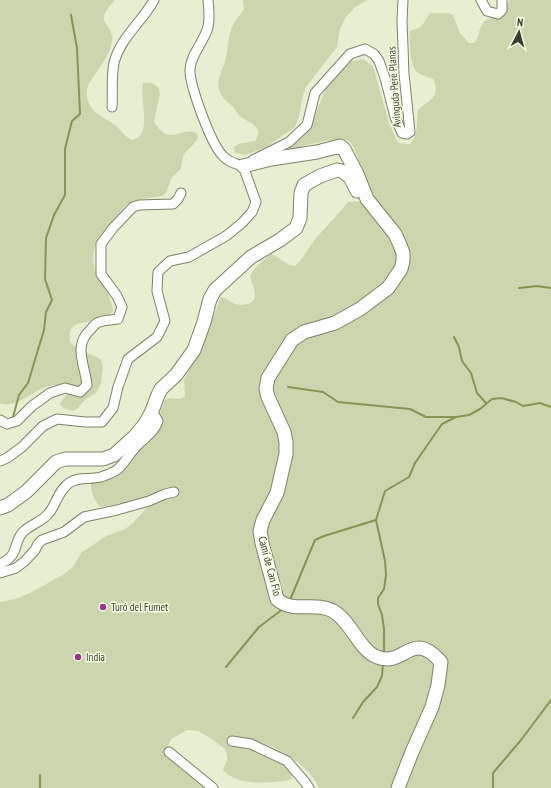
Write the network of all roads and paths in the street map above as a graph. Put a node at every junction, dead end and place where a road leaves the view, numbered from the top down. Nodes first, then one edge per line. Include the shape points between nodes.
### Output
1 (154, 0) edge
2 (208, 0) edge
3 (403, 0) edge
4 (481, 0) edge
5 (502, 0) edge
6 (112, 107) dead end
7 (243, 166) junction
8 (181, 193) dead end
9 (367, 199) junction
10 (152, 411) junction
11 (0, 420) edge
12 (0, 461) edge
13 (174, 492) dead end
14 (0, 508) edge
15 (0, 564) edge
16 (0, 573) edge
17 (232, 741) dead end
18 (169, 752) dead end
19 (213, 788) edge
20 (309, 788) edge
21 (398, 788) edge

1 - 6 street via 118,53 114,64
2 - 7 street via 208,28 191,62 190,78 216,146 227,159
3 - 7 street, Avinguda Pere Planas via 404,74 410,132 402,133 378,61 374,54 365,49 350,54 316,92 307,125 290,142
4 - 5 street via 487,11 498,14 502,10
7 - 9 street via 340,146 357,174
7 - 12 street via 256,202 252,212 226,236 189,256 170,261 158,272 157,291 165,321 157,338 128,359 113,408 102,422 57,419 43,426 22,447
8 - 11 street via 173,204 133,207 101,244 101,274 122,307 118,319 97,323 87,332 81,343 87,385 80,392 65,388 50,393 17,421 7,424
9 - 10 street via 358,193 350,177 340,170 326,173 304,185 301,193 300,218 296,228 251,257 214,290 194,350 176,375 161,389
9 - 21 street, Camí de Can Flo via 400,245 403,253 401,269 388,288 360,309 335,323 304,332 292,340 268,378 266,389 284,432 286,454 277,493 260,531 277,599 282,604 292,607 314,606 333,611 377,657 393,658 415,648 424,648 441,662 432,707
10 - 14 street via 145,424 114,455 103,459 65,459 56,462 26,492
10 - 15 street via 158,421 155,428 135,447 118,469 99,478 75,479 67,484 59,492 49,513 24,531 10,559
13 - 16 street via 117,510 84,517 64,532 42,540 25,562 16,568
17 - 20 street via 251,744 287,760
18 - 19 street

